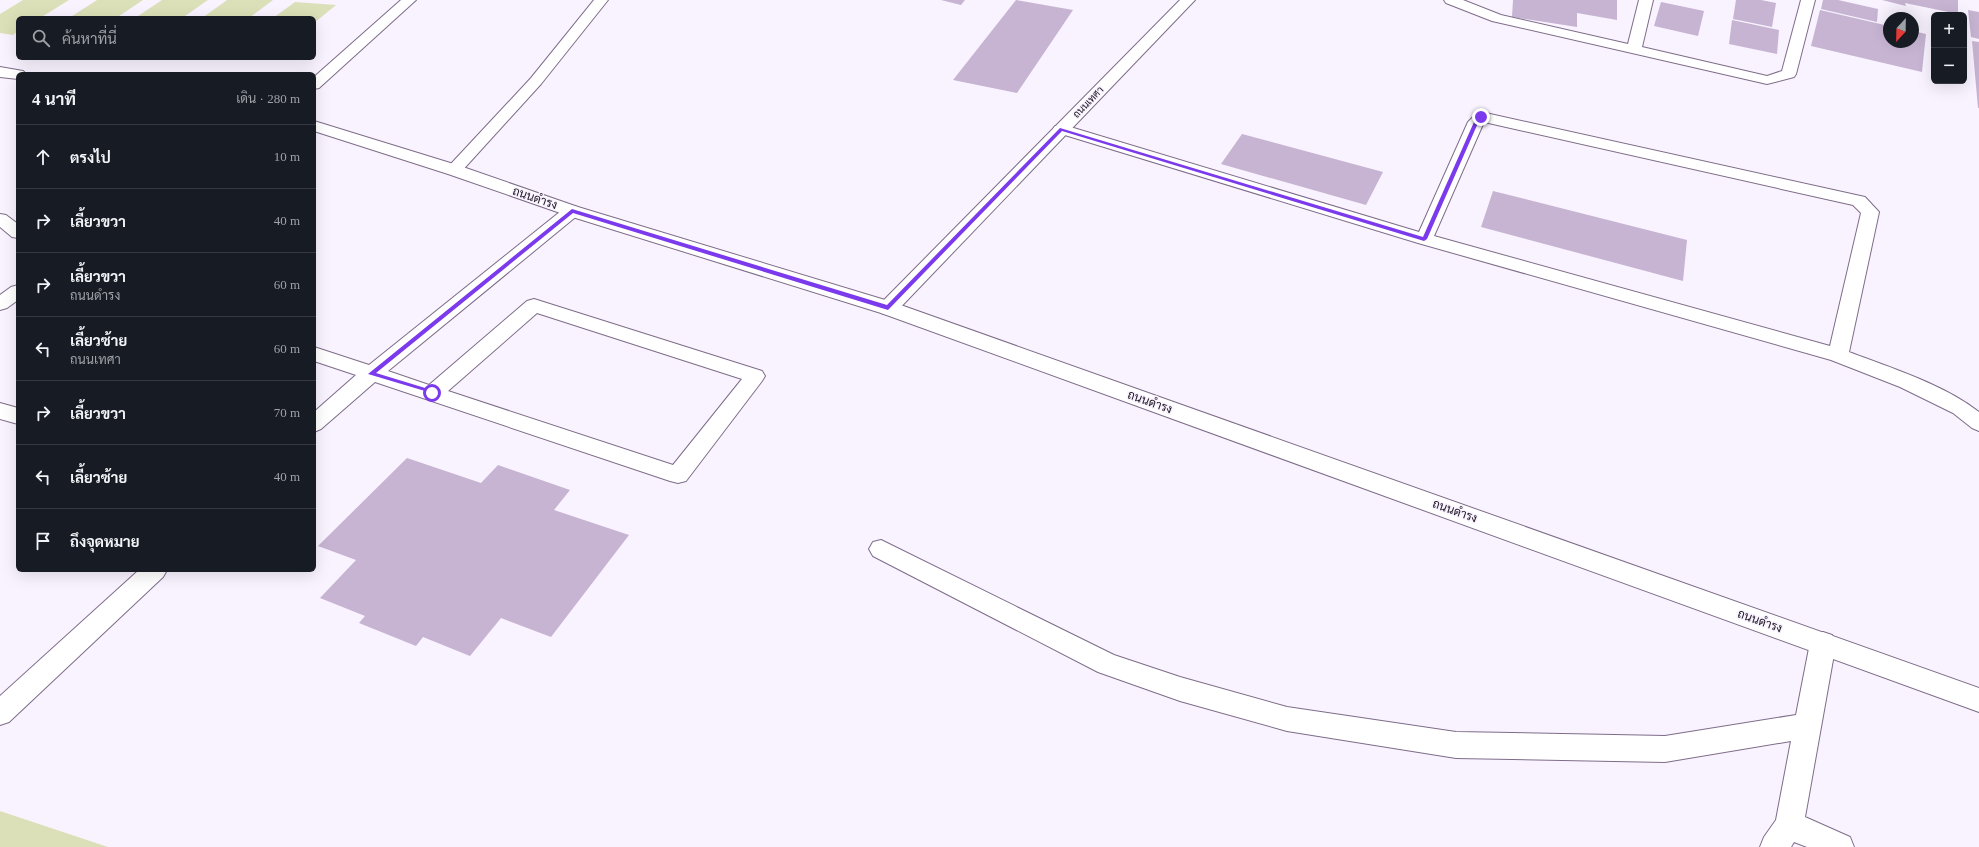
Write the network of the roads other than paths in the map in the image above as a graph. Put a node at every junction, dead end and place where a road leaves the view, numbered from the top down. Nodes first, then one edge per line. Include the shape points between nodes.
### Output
1 (409, 0) edge
2 (601, 0) edge
3 (1188, 0) edge
4 (1451, 0) edge
5 (1646, 0) edge
6 (1808, 0) edge
7 (1634, 50) junction
8 (0, 72) edge
9 (16, 74) edge
10 (316, 83) edge
11 (316, 127) edge
12 (1062, 129) junction
13 (454, 170) junction
14 (572, 211) junction
15 (0, 219) edge
16 (16, 231) edge
17 (1424, 239) junction
18 (16, 292) edge
19 (0, 304) edge
20 (888, 308) junction
21 (316, 355) edge
22 (1838, 355) junction
23 (371, 374) junction
24 (432, 393) junction
25 (0, 411) edge
26 (16, 415) edge
27 (316, 422) edge
28 (1979, 423) edge
29 (881, 549) dead end
30 (153, 572) edge
31 (1823, 644) junction
32 (1979, 682) edge
33 (1941, 686) junction
34 (1979, 700) edge
35 (0, 713) edge
36 (1807, 726) junction
37 (1782, 836) edge
38 (1840, 847) edge

1 - 10 lane
2 - 13 lane via 536,81
3 - 12 street, ถนนเทศา
4 - 7 lane via 1497,18
5 - 7 lane
6 - 7 lane via 1789,74 1767,80
8 - 9 street
11 - 13 street, ถนนดำรง
12 - 17 lane
12 - 20 street, ถนนเทศา
13 - 14 street, ถนนดำรง
14 - 20 street, ถนนดำรง
14 - 23 lane
15 - 16 lane
17 - 22 lane
17 - 22 lane via 1476,122 1481,117 1859,201 1870,212
18 - 19 lane
20 - 31 street, ถนนดำรง
21 - 23 lane
22 - 28 lane via 1954,404
23 - 24 lane
23 - 27 lane
24 - 24 lane via 534,305 755,376 678,475
25 - 26 lane
29 - 36 lane via 1107,664 1180,689 1287,719 1456,745 1666,749
30 - 35 lane
31 - 33 street, ถนนดำรง
31 - 36 lane
32 - 33 street
33 - 34 street, ถนนดำรง
36 - 37 lane
37 - 38 lane

